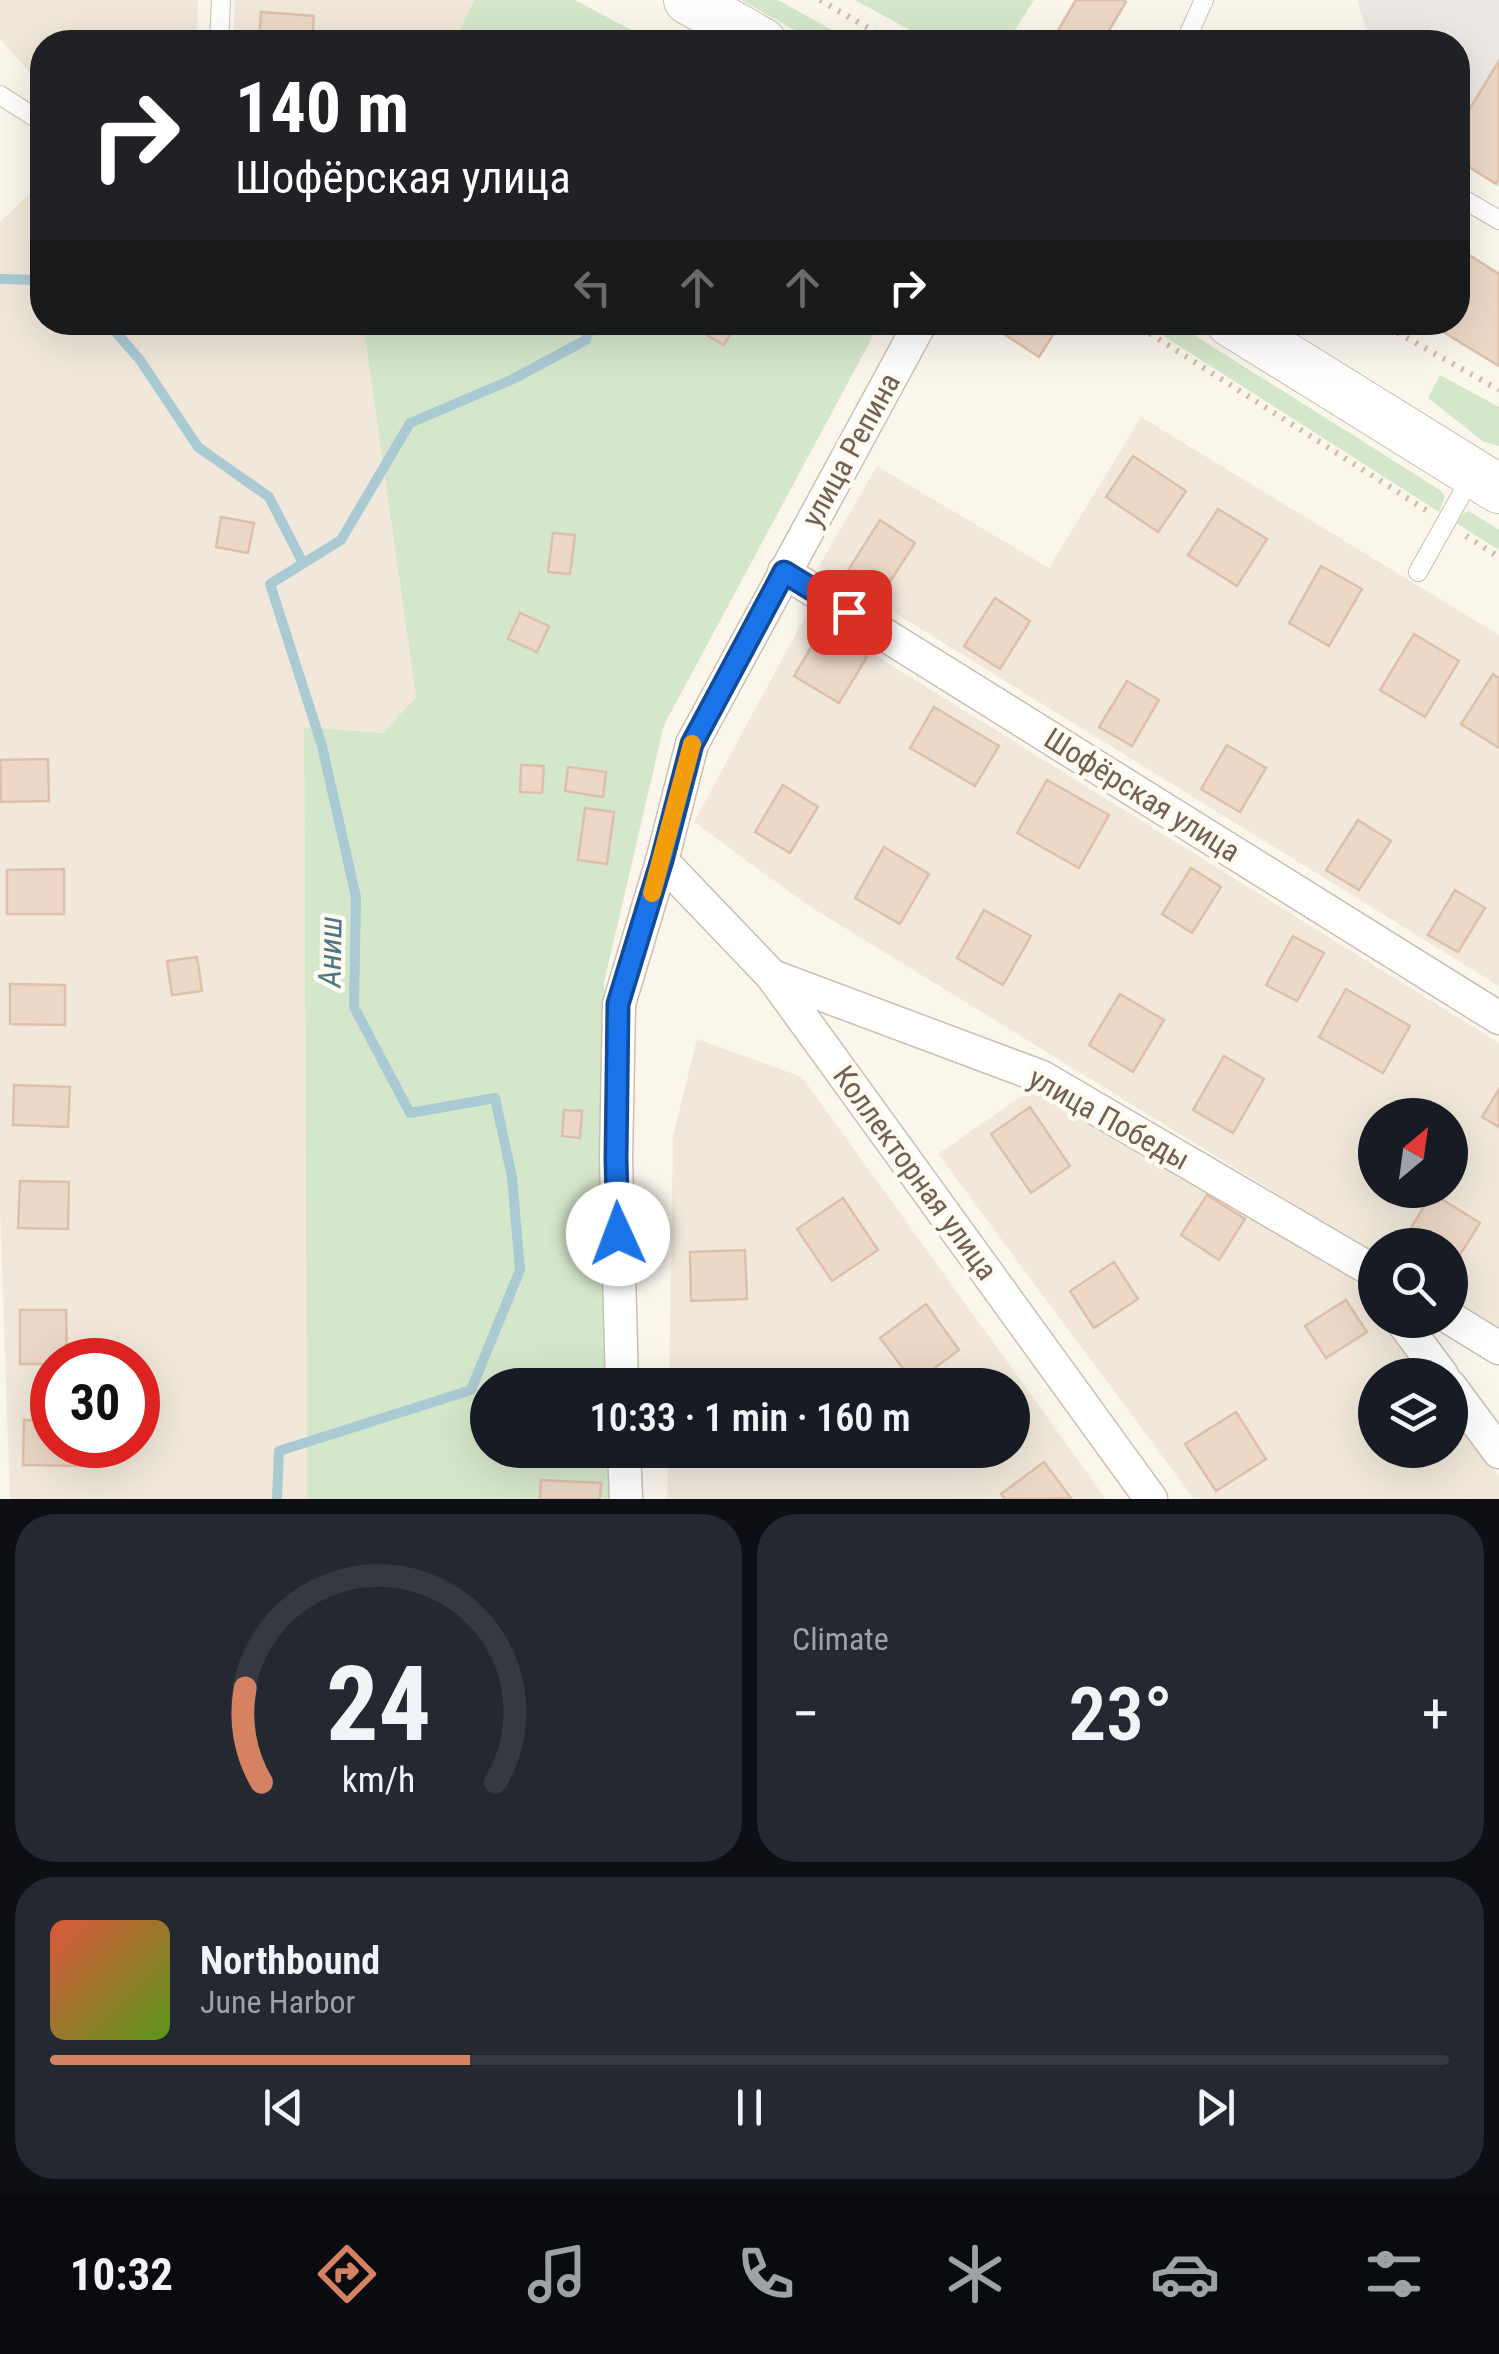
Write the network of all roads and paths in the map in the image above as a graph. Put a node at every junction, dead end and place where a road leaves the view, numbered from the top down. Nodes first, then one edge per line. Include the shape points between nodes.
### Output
1 (221, 0) edge
2 (688, 0) edge
3 (820, 0) edge
4 (1204, 0) edge
5 (220, 30) edge
6 (741, 30) edge
7 (871, 30) edge
8 (1190, 30) edge
9 (0, 95) edge
10 (30, 114) edge
11 (1470, 203) edge
12 (1499, 220) edge
13 (914, 335) edge
14 (1152, 335) edge
15 (1251, 335) edge
16 (1402, 335) edge
17 (1499, 390) edge
18 (1486, 481) edge
19 (1446, 523) junction
20 (1499, 557) edge
21 (784, 572) junction
22 (1418, 572) dead end
23 (662, 860) junction
24 (772, 976) junction
25 (1499, 1018) edge
26 (1358, 1266) edge
27 (1468, 1329) edge
28 (1499, 1348) edge
29 (622, 1368) edge
30 (1468, 1410) edge
31 (1499, 1452) edge
32 (625, 1468) edge
33 (626, 1499) edge
34 (1151, 1499) edge

1 - 5 lane
2 - 6 main road
3 - 7 path
4 - 8 lane
9 - 10 lane
11 - 12 lane
13 - 21 street, улица Репина
14 - 19 path
15 - 18 main road
16 - 17 path
18 - 19 lane
19 - 20 path
19 - 22 lane
21 - 23 street, улица Репина via 692,744
21 - 25 street, Шофёрская улица
23 - 24 street, Коллекторная улица
23 - 29 street, улица Репина via 618,1004
24 - 26 street, улица Победы via 1042,1078
24 - 34 street, Коллекторная улица
27 - 28 street
30 - 31 street
32 - 33 street

